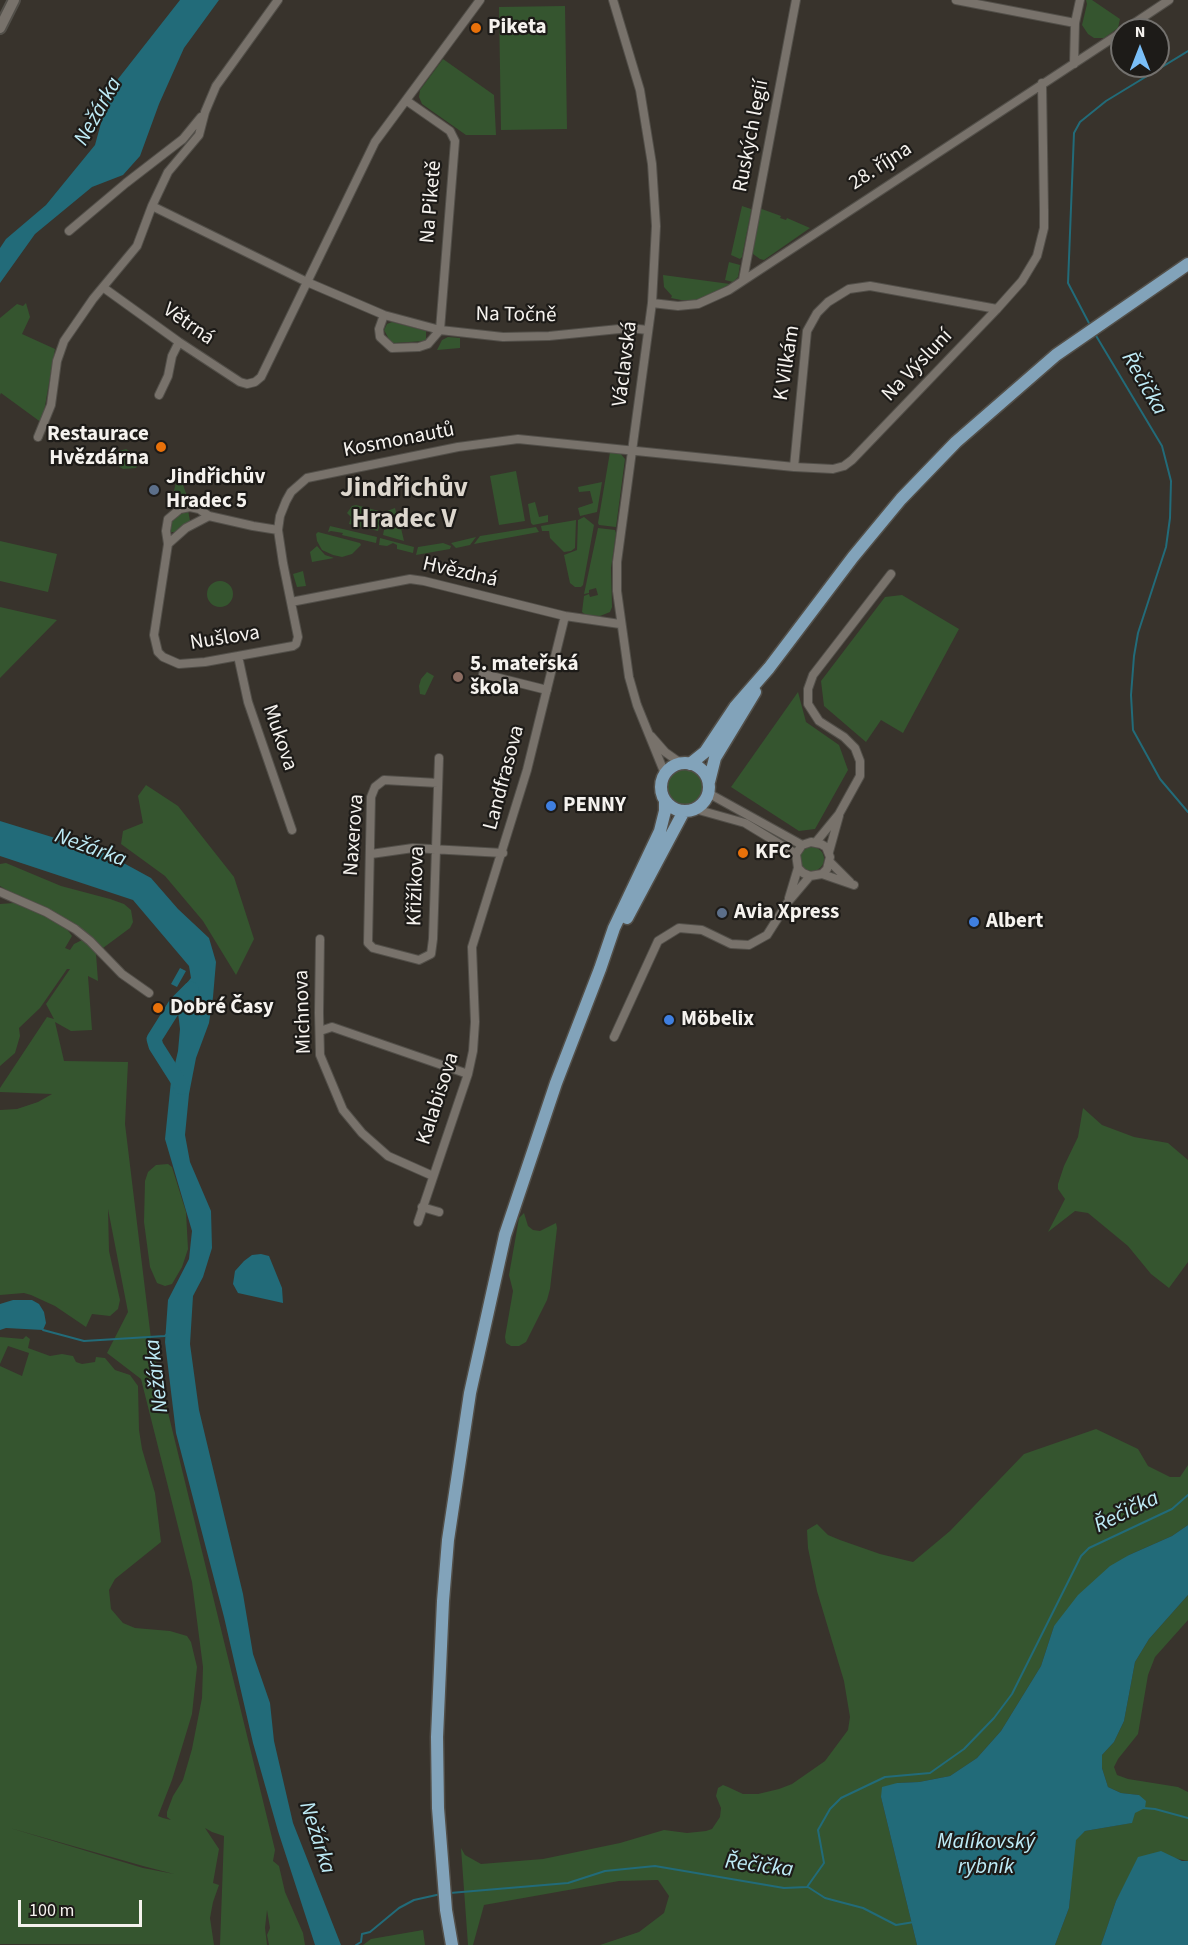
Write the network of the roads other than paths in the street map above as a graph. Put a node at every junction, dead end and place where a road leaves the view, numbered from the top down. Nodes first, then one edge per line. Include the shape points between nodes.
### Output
1 (14, 0) edge
2 (278, 0) edge
3 (480, 0) edge
4 (613, 0) edge
5 (796, 0) edge
6 (956, 0) edge
7 (1080, 0) edge
8 (1169, 0) edge
9 (1142, 18) edge
10 (1075, 23) junction
11 (0, 28) edge
12 (1110, 40) edge
13 (1074, 64) junction
14 (1042, 83) junction
15 (407, 101) junction
16 (205, 112) junction
17 (152, 206) junction
18 (69, 231) dead end
19 (1188, 264) edge
20 (743, 280) junction
21 (307, 282) junction
22 (104, 288) junction
23 (652, 303) junction
24 (997, 309) junction
25 (384, 315) junction
26 (440, 330) junction
27 (648, 330) junction
28 (179, 342) junction
29 (159, 395) dead end
30 (38, 437) dead end
31 (633, 449) junction
32 (794, 467) junction
33 (208, 516) junction
34 (278, 530) junction
35 (168, 544) junction
36 (891, 574) dead end
37 (291, 602) junction
38 (565, 616) junction
39 (620, 624) junction
40 (238, 656) junction
41 (769, 668) junction
42 (483, 674) dead end
43 (547, 690) junction
44 (648, 733) junction
45 (439, 758) dead end
46 (686, 764) junction
47 (665, 774) junction
48 (438, 783) junction
49 (708, 788) junction
50 (665, 801) junction
51 (690, 810) junction
52 (839, 814) junction
53 (292, 830) dead end
54 (816, 842) junction
55 (802, 846) junction
56 (435, 850) junction
57 (829, 852) junction
58 (503, 853) junction
59 (371, 854) junction
60 (796, 854) junction
61 (830, 862) junction
62 (798, 868) junction
63 (822, 874) junction
64 (810, 876) junction
65 (0, 892) edge
66 (788, 902) junction
67 (320, 939) dead end
68 (472, 947) joint
69 (373, 948) joint
70 (600, 969) junction
71 (149, 993) dead end
72 (320, 1030) junction
73 (614, 1037) dead end
74 (468, 1074) junction
75 (433, 1176) junction
76 (422, 1207) junction
77 (439, 1212) dead end
78 (418, 1222) dead end
79 (452, 1945) edge

1 - 11 street
2 - 16 street via 216,86
3 - 15 street
4 - 23 street, Václavská via 640,90 652,164 656,226
5 - 20 street, Ruských legií
6 - 10 street
7 - 10 street
8 - 9 street, 28. října
10 - 13 street
12 - 13 street, 28. října
13 - 14 street, 28. října
14 - 20 street, 28. října
14 - 24 street, Na Výsluní via 1041,242 1029,271
15 - 21 street via 375,142
15 - 26 street, Na Piketě via 450,131 454,141
16 - 17 street via 199,135 168,172
16 - 18 street via 183,140
17 - 21 street
17 - 22 street via 137,246
19 - 41 main road via 1084,334 956,442 853,557
20 - 23 street, 28. října via 698,304
21 - 25 street
21 - 28 street, Větrná via 261,377 255,382 240,382
22 - 28 street, Větrná
22 - 30 street via 64,341 51,405
23 - 27 street, Václavská
24 - 32 street, Na Výsluní via 849,463 834,470
24 - 32 street, K Vilkám via 870,286 849,289 828,302 807,331
25 - 26 street, Na Točně
25 - 26 street via 380,337 392,348 429,344
26 - 27 street, Na Točně via 503,337
27 - 31 street, Václavská
28 - 29 street
31 - 32 street, Na Výsluní
31 - 34 street, Kosmonautů via 518,439 458,447 307,478 291,492
31 - 39 street, Václavská via 617,562
33 - 34 street
33 - 35 street
33 - 35 street, Nušlova via 196,507 175,512 168,519
34 - 37 street, Kosmonautů
35 - 40 street, Nušlova via 154,635 158,652 179,664
36 - 52 street via 813,675 807,689 808,704 819,720 855,748 860,761 860,776
37 - 38 street, Hvězdná via 410,579
37 - 40 street, Nušlova via 296,644
38 - 39 street, Hvězdná
38 - 43 street, Landfrasova
39 - 44 street, Václavská via 629,677
40 - 53 street, Mukova via 248,702
41 - 46 main road via 735,707 705,752
41 - 49 main road via 715,758
42 - 43 street
43 - 58 street, Landfrasova
44 - 46 street, Václavská via 665,752
44 - 47 street, Václavská
45 - 48 street, Křižíkova
46 - 47 main road via 674,766
46 - 49 main road via 701,770
47 - 50 main road via 661,788
48 - 56 street, Křižíkova
48 - 59 street, Naxerova via 384,780 375,787 371,797
49 - 51 main road via 703,802
49 - 55 street
50 - 51 main road via 673,808
50 - 70 main road via 660,831 614,928
51 - 60 street via 745,823
51 - 70 main road via 661,852
52 - 54 street
52 - 57 street
54 - 55 street
54 - 57 street
55 - 60 street
56 - 58 street
56 - 59 street via 413,848
56 - 69 street, Křižíkova via 431,954 419,960
57 - 61 street
58 - 68 street, Landfrasova
59 - 69 street, Naxerova via 367,938
60 - 62 street
61 - 63 street
61 - 63 street via 854,885
62 - 64 street
62 - 66 street
63 - 64 street
64 - 66 street
65 - 71 street via 75,929 122,974
66 - 73 street via 767,935 749,945 731,944 702,930 679,928 658,941
67 - 72 street, Michnova
68 - 74 street, Kalabisova via 475,1022
70 - 79 main road via 556,1083 505,1235 470,1393 442,1601 438,1808
72 - 74 street via 332,1027
72 - 75 street, Michnova via 320,1055 343,1110 388,1156
74 - 75 street, Kalabisova
75 - 76 street, Kalabisova
76 - 77 street
76 - 78 street, Kalabisova

